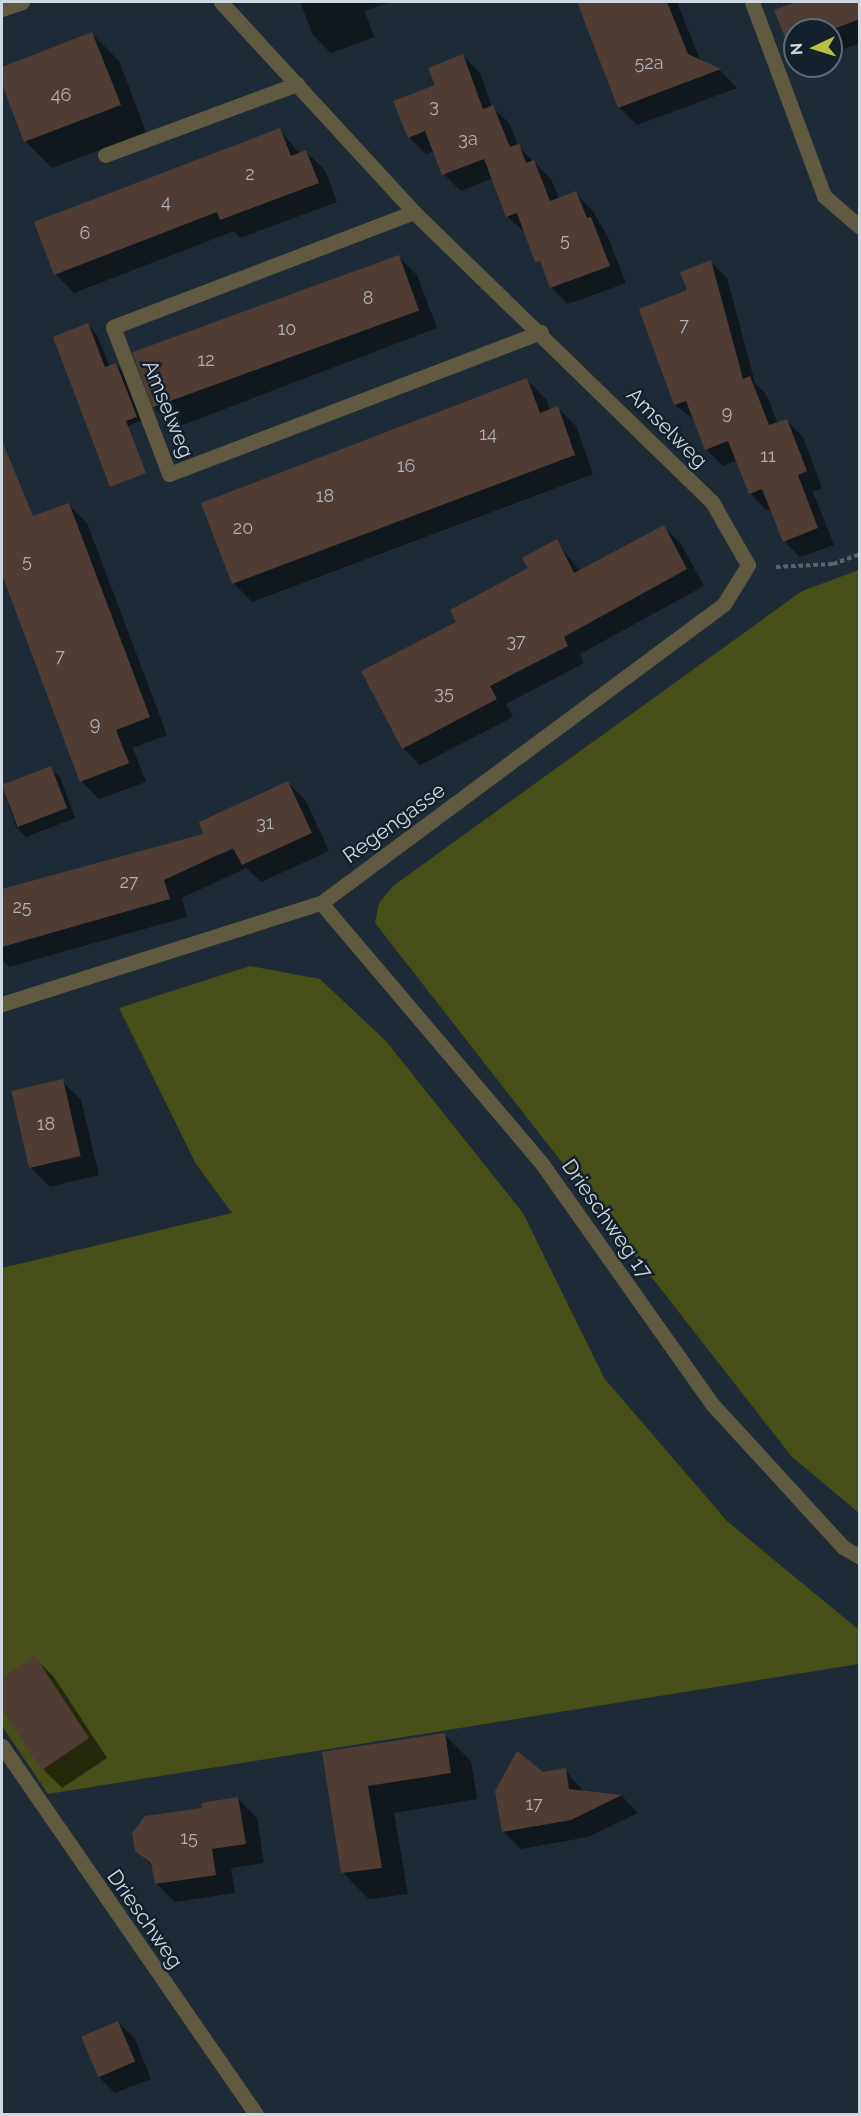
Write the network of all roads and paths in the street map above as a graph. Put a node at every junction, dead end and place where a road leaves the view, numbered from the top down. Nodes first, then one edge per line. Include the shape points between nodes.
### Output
1 (22, 2) edge
2 (221, 2) edge
3 (752, 2) edge
4 (2, 9) edge
5 (297, 84) junction
6 (105, 155) dead end
7 (414, 212) junction
8 (860, 227) edge
9 (541, 332) junction
10 (860, 554) edge
11 (748, 565) junction
12 (321, 903) junction
13 (2, 1004) edge
14 (860, 1557) edge
15 (2, 1746) edge
16 (256, 2115) edge

1 - 4 street
2 - 5 street, Amselweg
3 - 8 street via 824,196
5 - 6 street
5 - 7 street, Amselweg
7 - 9 street, Amselweg
7 - 9 street, Amselweg via 113,327 169,474
9 - 11 street, Amselweg via 712,502
10 - 11 path via 833,564 813,566
11 - 12 street, Regengasse via 724,604
12 - 13 street, Regengasse
12 - 14 street, Drieschweg 17 via 540,1161 712,1404 843,1547
15 - 16 street, Drieschweg

